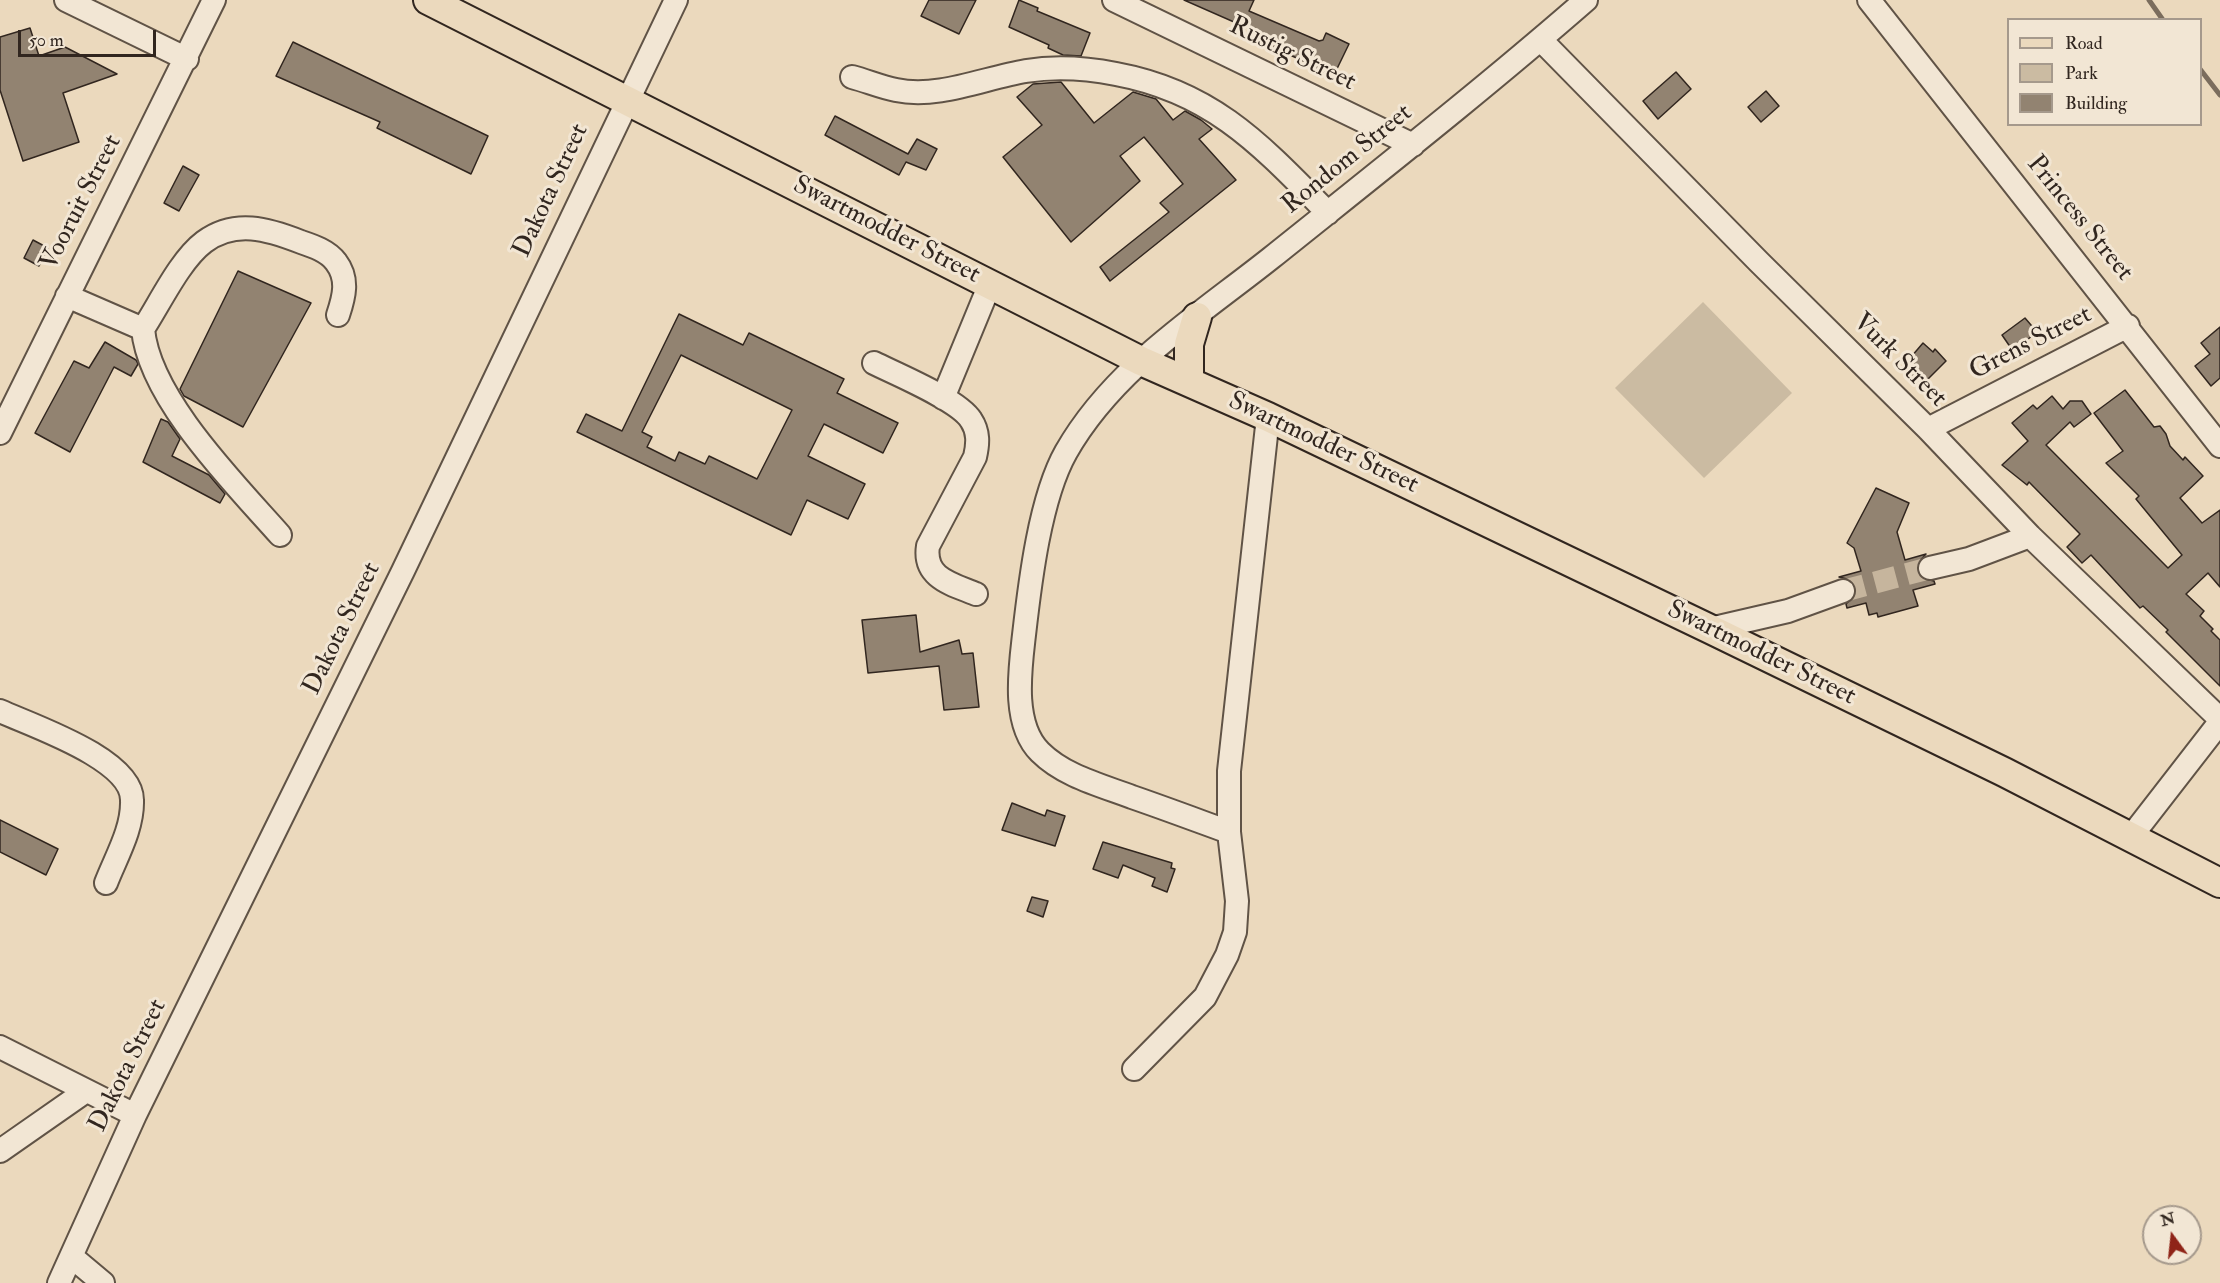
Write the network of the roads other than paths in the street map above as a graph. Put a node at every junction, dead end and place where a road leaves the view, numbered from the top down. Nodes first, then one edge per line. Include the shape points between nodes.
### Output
1 (66, 0) edge
2 (214, 0) edge
3 (428, 0) edge
4 (676, 0) edge
5 (1114, 0) edge
6 (1586, 0) edge
7 (1869, 0) edge
8 (1541, 40) junction
9 (187, 59) junction
10 (852, 77) dead end
11 (627, 100) junction
12 (1413, 145) junction
13 (1328, 213) junction
14 (990, 284) junction
15 (67, 296) junction
16 (338, 315) dead end
17 (1197, 317) junction
18 (2128, 326) junction
19 (144, 329) junction
20 (1141, 361) junction
21 (874, 363) dead end
22 (1189, 381) junction
23 (944, 398) junction
24 (1268, 417) junction
25 (1928, 429) junction
26 (0, 433) edge
27 (2220, 446) edge
28 (280, 534) dead end
29 (2030, 536) junction
30 (1930, 568) tunnel mouth
31 (1843, 591) tunnel mouth
32 (976, 594) dead end
33 (1710, 629) junction
34 (0, 711) edge
35 (2220, 721) edge
36 (1229, 832) junction
37 (2130, 838) junction
38 (106, 883) dead end
39 (2220, 883) edge
40 (0, 1047) edge
41 (1134, 1069) dead end
42 (86, 1091) junction
43 (135, 1114) junction
44 (0, 1151) edge
45 (72, 1257) junction
46 (59, 1283) edge
47 (103, 1283) edge

1 - 9 street
2 - 9 street, Vooruit Street
3 - 11 main road, Swartmodder Street
4 - 11 street, Dakota Street
5 - 12 street, Rustig Street
6 - 8 street, Rondom Street
7 - 18 street, Princess Street
8 - 12 street, Rondom Street
8 - 25 street, Vurk Street
9 - 15 street, Vooruit Street
10 - 13 street via 897,90 922,92 1024,71 1070,67 1166,86 1223,115
11 - 14 main road, Swartmodder Street
11 - 43 street, Dakota Street via 414,550
12 - 13 street, Rondom Street
13 - 17 street, Rondom Street
14 - 20 main road, Swartmodder Street
14 - 23 street
15 - 19 street
15 - 26 street, Vooruit Street
16 - 19 street via 345,284 336,262 312,246 269,230 248,228 220,233 192,253
17 - 20 street, Rondom Street
17 - 22 main road via 1189,344
18 - 25 street, Grens Street
18 - 27 street, Princess Street
19 - 28 street via 150,362 168,395 222,469
20 - 22 main road, Swartmodder Street
20 - 36 street, Rondom Street via 1096,406 1063,456 1051,489 1025,624 1020,669 1024,720 1038,750 1055,765
21 - 23 street
22 - 24 main road, Swartmodder Street
23 - 32 street via 971,419 978,444 975,457 928,546 927,556 933,573 940,579
24 - 33 main road, Swartmodder Street
24 - 36 street via 1229,771
25 - 29 street, Vurk Street
29 - 30 street via 1969,560
29 - 35 street, Vurk Street
31 - 33 street via 1788,611
33 - 37 main road, Swartmodder Street
34 - 38 street via 104,761 129,786 133,798 129,825
35 - 37 street
36 - 41 street via 1237,901 1235,932 1227,956 1205,998
37 - 39 main road, Swartmodder Street
40 - 42 street
42 - 43 street
42 - 44 street
43 - 45 street, Dakota Street
45 - 46 street, Dakota Street
45 - 47 street

